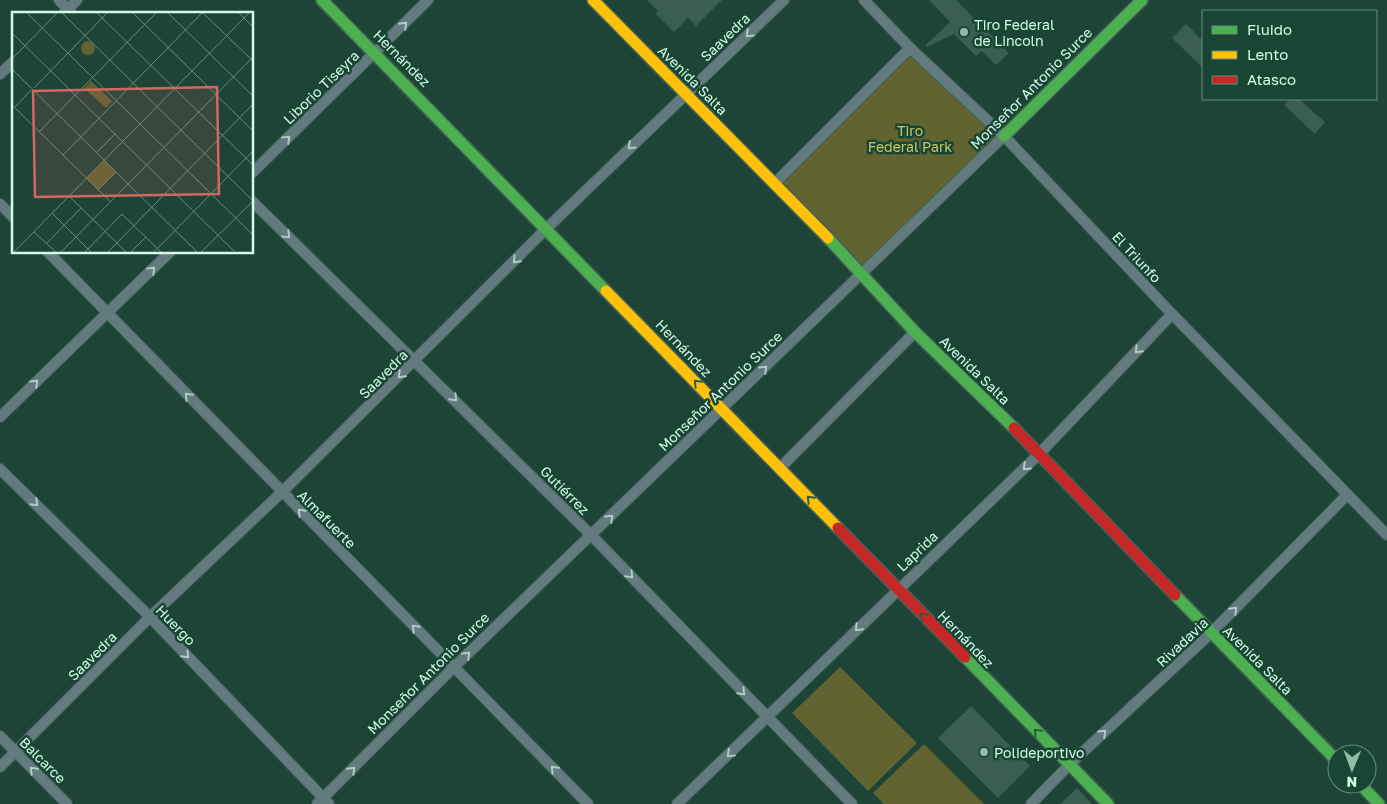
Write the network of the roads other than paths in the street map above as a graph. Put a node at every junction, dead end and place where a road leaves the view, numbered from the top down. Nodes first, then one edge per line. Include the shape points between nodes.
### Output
1 (59, 0) edge
2 (77, 0) edge
3 (322, 0) edge
4 (428, 0) edge
5 (593, 0) edge
6 (784, 0) edge
7 (864, 0) edge
8 (1134, 3) edge
9 (68, 12) edge
10 (910, 48) junction
11 (376, 53) junction
12 (12, 63) edge
13 (0, 74) edge
14 (685, 94) junction
15 (1004, 136) junction
16 (254, 171) edge
17 (774, 184) junction
18 (254, 203) edge
19 (0, 204) edge
20 (12, 216) edge
21 (547, 228) junction
22 (50, 254) edge
23 (168, 254) edge
24 (863, 274) junction
25 (108, 313) junction
26 (1172, 314) junction
27 (915, 332) junction
28 (416, 360) junction
29 (722, 409) junction
30 (0, 417) edge
31 (1040, 453) junction
32 (780, 468) junction
33 (0, 469) edge
34 (282, 492) junction
35 (1347, 495) junction
36 (1387, 535) edge
37 (592, 536) junction
38 (897, 590) junction
39 (150, 617) junction
40 (1211, 633) junction
41 (454, 667) junction
42 (767, 718) junction
43 (0, 736) edge
44 (1327, 751) edge
45 (15, 752) junction
46 (1069, 765) junction
47 (0, 767) edge
48 (1370, 794) edge
49 (1387, 801) edge
50 (323, 802) edge
51 (67, 804) edge
52 (588, 804) edge
53 (677, 804) edge
54 (852, 804) edge
55 (1031, 804) edge
56 (1108, 804) edge
57 (1380, 804) edge

1 - 9 street
2 - 9 street
3 - 11 street, Hernández
11 -> 4 street, Liborio Tiseyra
5 - 14 street, Avenida Salta
6 -> 14 street, Saavedra
7 - 10 street, El Triunfo
8 - 15 street, Monseñor Antonio Surce
10 - 15 street, El Triunfo
10 - 17 street
16 -> 11 street, Liborio Tiseyra
11 - 21 street, Hernández
12 - 13 street
14 - 17 street, Avenida Salta
14 -> 21 street, Saavedra
15 - 24 street, Monseñor Antonio Surce
15 - 26 street, El Triunfo
17 - 24 street, Avenida Salta
18 -> 28 street, Gutiérrez
19 - 20 street
21 -> 28 street, Saavedra
29 -> 21 street, Hernández
22 - 25 street, Almafuerte
25 -> 23 street
24 - 27 street, Avenida Salta
29 -> 24 street, Monseñor Antonio Surce
30 -> 25 street
34 -> 25 street, Almafuerte
26 -> 31 street, Laprida
26 - 35 street, El Triunfo
27 - 31 street, Avenida Salta
27 - 32 street
28 -> 34 street, Saavedra
28 -> 37 street, Gutiérrez
29 - 32 street, Hernández
37 -> 29 street, Monseñor Antonio Surce
31 -> 38 street, Laprida
31 - 40 street, Avenida Salta
38 -> 32 street, Hernández
33 -> 39 street, Huergo
34 - 39 street, Saavedra
41 -> 34 street, Almafuerte
35 - 36 street, El Triunfo
40 -> 35 street, Rivadavia
41 -> 37 street, Monseñor Antonio Surce
37 -> 42 street, Gutiérrez
38 -> 42 street, Laprida
46 -> 38 street, Hernández
39 - 45 street, Saavedra
39 -> 50 street, Huergo
40 - 44 street, Avenida Salta
46 -> 40 street, Rivadavia
50 -> 41 street, Monseñor Antonio Surce
52 -> 41 street, Almafuerte
42 -> 53 street, Laprida
42 - 54 street, Gutiérrez
43 - 45 street, Balcarce
45 - 47 street, Saavedra
51 -> 45 street, Balcarce
46 - 55 street, Rivadavia
46 - 56 street, Hernández
48 - 57 street
49 - 57 street

